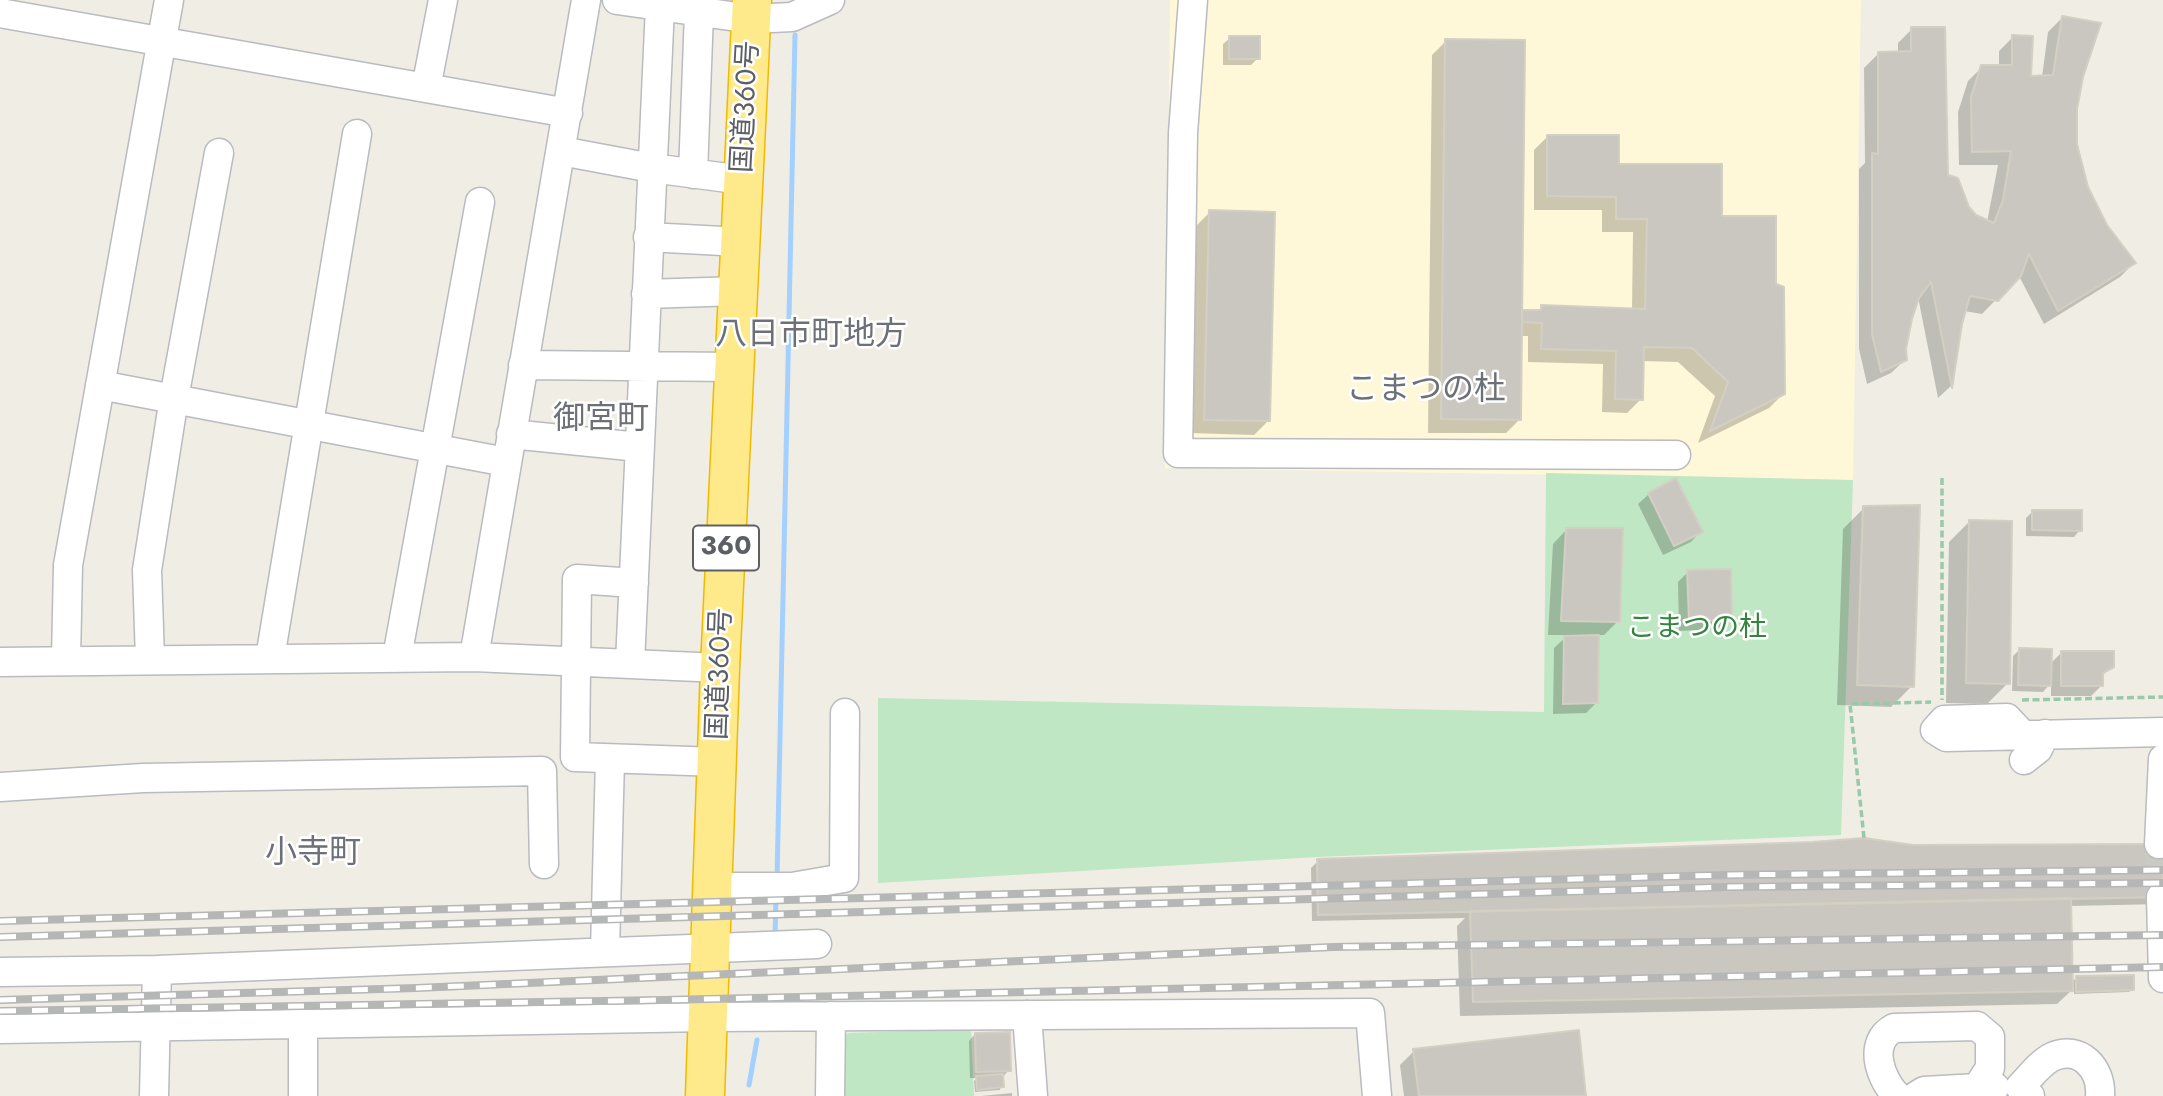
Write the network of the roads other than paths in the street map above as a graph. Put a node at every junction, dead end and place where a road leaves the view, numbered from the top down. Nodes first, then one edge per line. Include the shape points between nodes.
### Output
1 (169, 0) edge
2 (443, 0) edge
3 (586, 0) edge
4 (617, 0) edge
5 (830, 0) edge
6 (1193, 0) edge
7 (660, 6) junction
8 (752, 10) edge
9 (699, 12) junction
10 (0, 13) edge
11 (162, 39) junction
12 (426, 88) junction
13 (568, 113) junction
14 (357, 134) dead end
15 (561, 151) junction
16 (219, 153) dead end
17 (652, 169) junction
18 (693, 174) junction
19 (743, 180) junction
20 (480, 202) dead end
21 (648, 237) junction
22 (741, 242) junction
23 (738, 291) junction
24 (646, 294) junction
25 (523, 365) junction
26 (642, 365) junction
27 (734, 367) junction
28 (100, 385) junction
29 (174, 398) junction
30 (307, 422) junction
31 (511, 434) junction
32 (639, 447) junction
33 (437, 448) junction
34 (1675, 455) dead end
35 (506, 462) junction
36 (634, 583) junction
37 (397, 657) junction
38 (474, 657) junction
39 (270, 658) junction
40 (149, 659) junction
41 (66, 660) junction
42 (574, 660) junction
43 (0, 662) edge
44 (630, 663) junction
45 (720, 668) junction
46 (845, 713) dead end
47 (2163, 732) edge
48 (2031, 743) dead end
49 (610, 759) junction
50 (2163, 759) edge
51 (719, 762) junction
52 (0, 787) edge
53 (2159, 844) dead end
54 (544, 864) dead end
55 (714, 887) junction
56 (2161, 897) dead end
57 (790, 946) dead end
58 (712, 948) junction
59 (605, 951) junction
60 (157, 970) junction
61 (0, 972) edge
62 (2163, 978) edge
63 (1027, 1015) junction
64 (831, 1016) junction
65 (710, 1017) junction
66 (303, 1025) junction
67 (156, 1028) junction
68 (0, 1029) edge
69 (1977, 1088) junction
70 (2025, 1091) edge
71 (153, 1096) edge
72 (303, 1096) edge
73 (705, 1096) edge
74 (830, 1096) edge
75 (1033, 1096) edge
76 (1377, 1096) edge
77 (1897, 1096) edge
78 (1916, 1096) edge
79 (2100, 1096) edge

1 - 11 street
2 - 12 street
3 - 13 street
4 - 7 street
5 - 8 street via 792,17
6 - 34 street via 1183,133 1178,453
7 - 9 street
7 - 17 street
8 - 9 street
8 - 19 highway, 国道360号 / 360
9 - 18 street
10 - 11 street
11 - 12 street
11 - 28 street
12 - 13 street
13 - 15 street
14 - 30 street
15 - 17 street
15 - 25 street
16 - 29 street
17 - 18 street
17 - 21 street
18 - 19 street
19 - 22 highway, 国道360号 / 360
20 - 33 street
21 - 22 street
21 - 24 street
22 - 23 highway, 国道360号 / 360
23 - 24 street
23 - 27 highway, 国道360号 / 360
24 - 26 street
25 - 26 street
25 - 31 street
26 - 27 street
26 - 32 street
27 - 45 highway, 国道360号 / 360
28 - 29 street
28 - 41 street via 68,565
29 - 30 street
29 - 40 street via 147,570
30 - 33 street
30 - 39 street
31 - 32 street
31 - 35 street
32 - 36 street
33 - 35 street
33 - 37 street
35 - 38 street
36 - 42 street via 576,579
36 - 44 street
37 - 38 street
37 - 39 street
38 - 42 street
39 - 40 street
40 - 41 street
41 - 43 street
42 - 44 street
42 - 49 street via 575,757
44 - 45 street
45 - 51 highway, 国道360号 / 360
46 - 55 street via 844,878 778,887
47 - 48 street
49 - 51 street
49 - 59 street
50 - 53 street
51 - 55 highway, 国道360号 / 360
52 - 54 street via 143,778 542,771
55 - 58 highway, 国道360号 / 360
56 - 62 street
57 - 58 street
58 - 59 street
58 - 65 highway, 国道360号 / 360
59 - 60 street
60 - 61 street
60 - 67 street
63 - 64 street
63 - 75 street
63 - 76 street via 1370,1013
64 - 65 street
64 - 74 street
65 - 66 street
65 - 73 highway, 国道360号 / 360
66 - 67 street
66 - 72 street
67 - 68 street
67 - 71 street
69 - 70 street
69 - 77 street via 1990,1068 1990,1037 1977,1026 1894,1028 1885,1033 1879,1046 1880,1072
69 - 78 street via 1924,1091
70 - 79 street via 2050,1058 2072,1054 2092,1065 2098,1074

